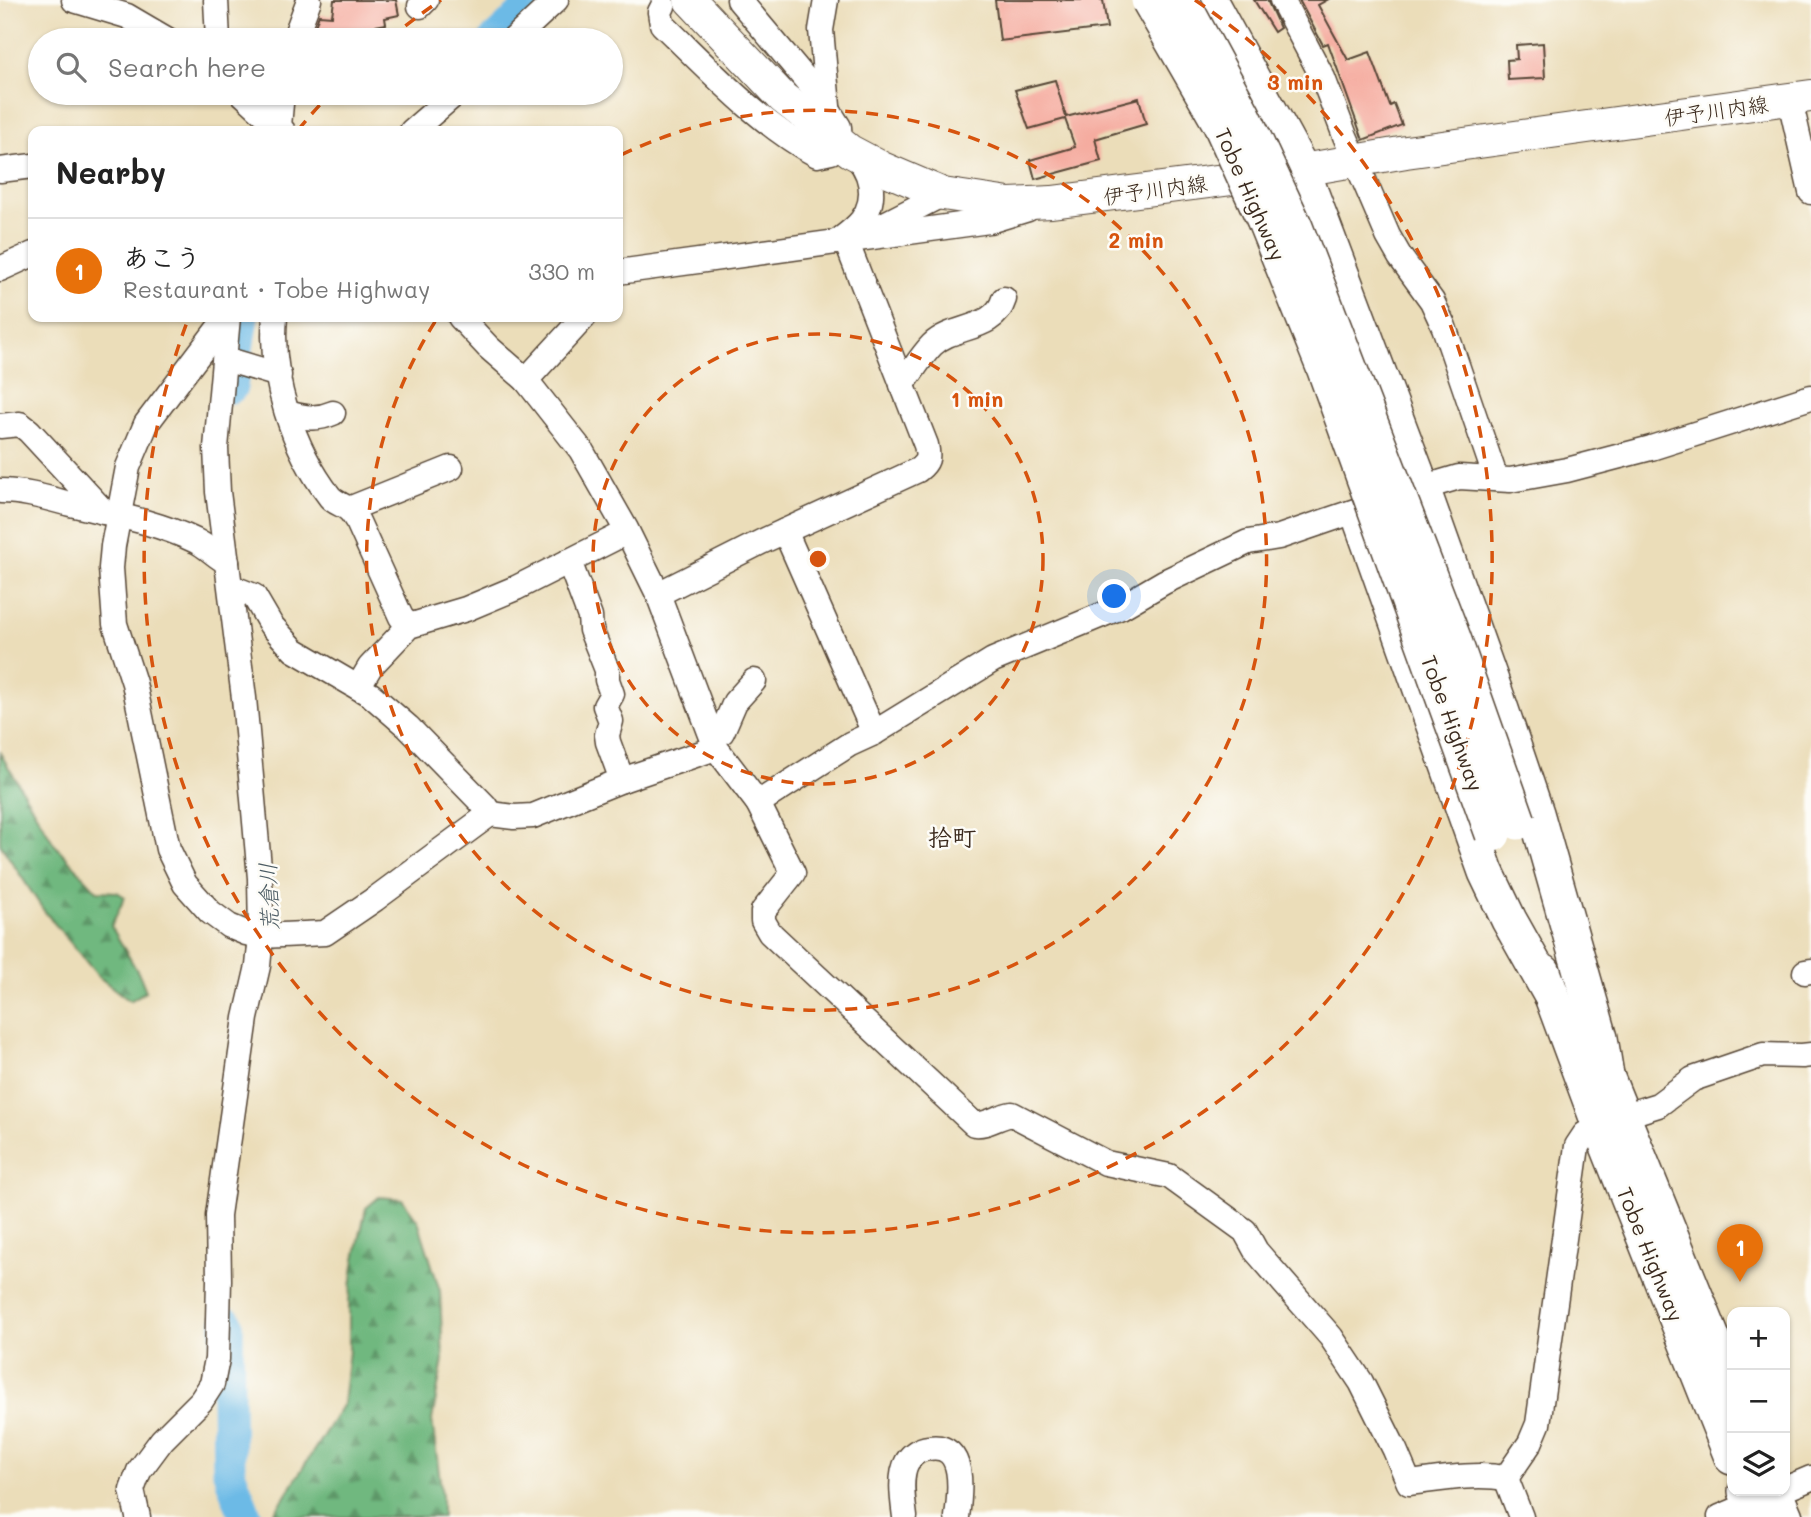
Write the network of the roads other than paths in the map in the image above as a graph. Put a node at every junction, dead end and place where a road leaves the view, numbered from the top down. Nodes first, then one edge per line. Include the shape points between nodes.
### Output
1 (74, 0) edge
2 (216, 0) edge
3 (309, 0) edge
4 (556, 0) edge
5 (739, 0) edge
6 (826, 0) edge
7 (1135, 0) edge
8 (1149, 0) edge
9 (1181, 0) edge
10 (1209, 0) edge
11 (1282, 0) edge
12 (676, 3) edge
13 (148, 28) edge
14 (217, 28) edge
15 (298, 28) edge
16 (526, 28) edge
17 (1801, 98) edge
18 (255, 105) edge
19 (282, 105) edge
20 (442, 105) edge
21 (828, 110) junction
22 (278, 126) edge
23 (281, 126) edge
24 (418, 126) edge
25 (845, 147) junction
26 (1356, 160) junction
27 (28, 167) edge
28 (0, 170) edge
29 (1302, 170) junction
30 (1233, 178) junction
31 (1811, 192) edge
32 (943, 194) junction
33 (1052, 202) junction
34 (847, 240) junction
35 (28, 256) edge
36 (0, 269) edge
37 (623, 271) edge
38 (1003, 299) dead end
39 (224, 322) edge
40 (228, 322) edge
41 (275, 322) edge
42 (465, 322) edge
43 (579, 322) edge
44 (225, 359) junction
45 (279, 374) junction
46 (526, 380) junction
47 (902, 385) junction
48 (1811, 397) edge
49 (288, 413) junction
50 (333, 414) dead end
51 (0, 426) edge
52 (452, 468) dead end
53 (1496, 479) junction
54 (1422, 488) junction
55 (0, 491) edge
56 (349, 509) junction
57 (1358, 510) junction
58 (111, 513) junction
59 (785, 531) junction
60 (627, 532) junction
61 (569, 561) junction
62 (228, 562) junction
63 (231, 587) junction
64 (659, 594) junction
65 (410, 626) junction
66 (754, 681) dead end
67 (358, 687) junction
68 (874, 733) junction
69 (715, 743) junction
70 (622, 780) junction
71 (758, 803) junction
72 (490, 814) junction
73 (1505, 828) junction
74 (261, 936) junction
75 (1550, 993) junction
76 (1811, 1055) edge
77 (1606, 1075) junction
78 (1611, 1121) junction
79 (1727, 1376) edge
80 (1727, 1443) edge
81 (1506, 1478) junction
82 (1811, 1478) edge
83 (1764, 1501) edge
84 (138, 1517) edge
85 (905, 1517) edge
86 (957, 1517) edge
87 (1521, 1517) edge

1 - 13 street via 127,16
2 - 14 street
3 - 15 street
4 - 16 street
5 - 21 street
6 - 21 street via 821,30
7 - 30 highway
8 - 73 highway, Tobe Highway, bridge via 1220,123 1264,219
9 - 73 highway, Tobe Highway, bridge via 1243,115 1295,227 1453,638
10 - 29 highway
11 - 26 street via 1324,78
12 - 25 main road, 伊予川内線
17 - 26 main road, 伊予川内線
17 - 31 street
18 - 22 street
19 - 23 street
20 - 24 street
21 - 25 street
25 - 32 main road, 伊予川内線
25 - 34 street via 866,169 871,184 871,200
26 - 29 main road, 伊予川内線
26 - 53 street via 1388,236 1432,300 1444,327
27 - 28 street
29 - 30 main road, 伊予川内線
29 - 54 highway
30 - 33 main road, 伊予川内線
30 - 57 highway
32 - 33 main road, 伊予川内線 via 1009,204
32 - 34 street
33 - 34 street via 989,221
34 - 37 street
34 - 47 street
35 - 36 street
38 - 47 street via 994,316 933,344
39 - 58 street via 146,425
40 - 44 street
41 - 45 street
42 - 46 street
43 - 46 street
44 - 45 street
44 - 62 street via 216,448
45 - 49 street
46 - 60 street via 581,450
47 - 59 street via 926,445 927,463
48 - 53 street via 1580,467
49 - 50 street via 311,418
49 - 56 street via 316,477 333,501
51 - 58 street via 20,424 29,431
52 - 56 street
53 - 54 street via 1459,477
54 - 57 highway
54 - 77 highway via 1536,813 1600,1038
55 - 58 street
56 - 65 street via 401,617
57 - 68 street via 1279,537 1248,542 1121,607 993,660
57 - 75 highway via 1486,873
58 - 62 street via 199,542
58 - 74 street via 115,624 134,683 168,849 179,875 210,912 229,926
59 - 64 street
59 - 68 street
60 - 61 street
60 - 64 street
61 - 65 street via 466,609
61 - 70 street via 607,670 612,694 605,706 611,721 608,742
62 - 63 street
63 - 67 street via 254,596 271,625 294,650
63 - 74 street via 256,836
64 - 69 street
65 - 67 street via 370,667
66 - 69 street via 735,702
67 - 72 street via 408,727
68 - 71 street
69 - 70 street
69 - 71 street
70 - 72 street via 533,816
71 - 81 street via 793,873 763,911 770,933 974,1124 1012,1114 1106,1163 1168,1176 1245,1231 1256,1251 1331,1337 1361,1382 1409,1483 1485,1475
72 - 74 street via 325,933
73 - 75 highway, Tobe Highway
73 - 77 highway, Tobe Highway
74 - 84 street via 218,1215 215,1371 201,1401 139,1471 132,1490
75 - 78 highway, Tobe Highway
76 - 78 street via 1763,1055 1693,1079 1658,1105
77 - 78 highway, Tobe Highway
78 - 79 highway, Tobe Highway
78 - 80 highway, Tobe Highway
78 - 81 street via 1585,1134 1577,1146 1538,1424
81 - 87 street
82 - 83 street
85 - 86 street via 906,1463 925,1448 936,1447 947,1450 959,1470

